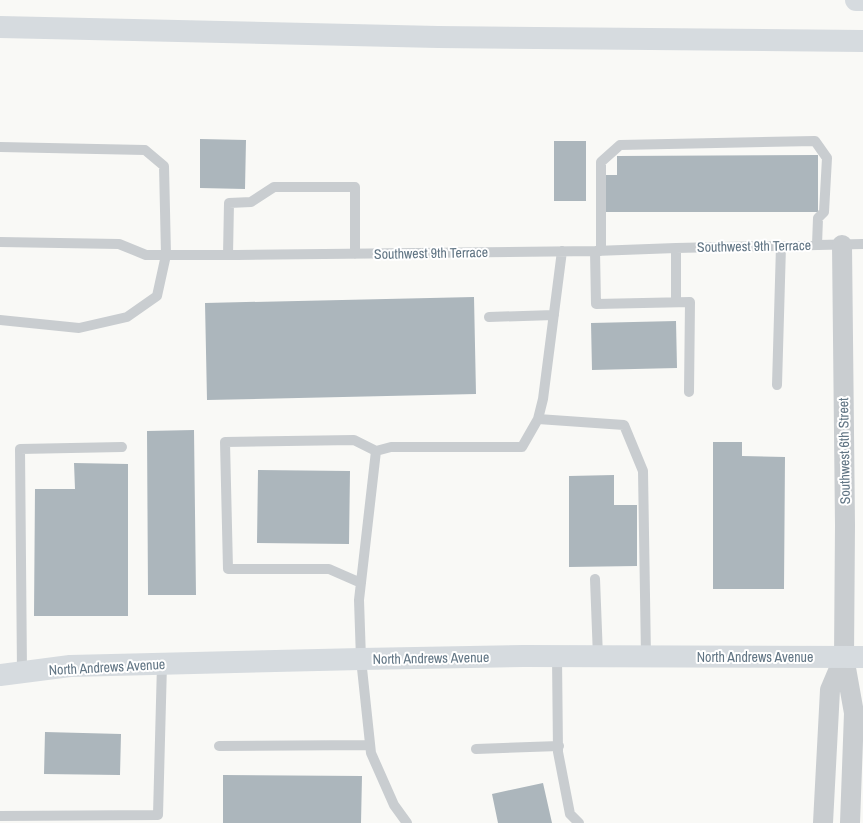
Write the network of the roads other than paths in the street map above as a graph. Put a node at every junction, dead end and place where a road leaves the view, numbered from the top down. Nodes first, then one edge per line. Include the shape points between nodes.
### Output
1 (856, 0) edge
2 (863, 0) edge
3 (0, 27) edge
4 (863, 41) edge
5 (0, 147) edge
6 (0, 242) edge
7 (863, 244) edge
8 (817, 245) junction
9 (842, 245) junction
10 (781, 246) junction
11 (676, 248) junction
12 (562, 251) junction
13 (598, 251) junction
14 (356, 254) junction
15 (166, 255) junction
16 (228, 255) junction
17 (676, 302) junction
18 (554, 315) junction
19 (489, 317) dead end
20 (0, 320) edge
21 (777, 385) dead end
22 (689, 392) dead end
23 (538, 420) junction
24 (122, 447) dead end
25 (376, 451) junction
26 (595, 579) dead end
27 (361, 583) junction
28 (557, 657) junction
29 (598, 657) junction
30 (646, 657) junction
31 (854, 657) edge
32 (361, 659) junction
33 (162, 664) junction
34 (22, 672) junction
35 (0, 675) edge
36 (370, 745) junction
37 (219, 746) dead end
38 (559, 746) junction
39 (476, 749) dead end
40 (0, 816) edge
41 (406, 823) edge
42 (579, 823) edge
43 (823, 823) edge
44 (850, 823) edge

1 - 2 main road
3 - 4 main road via 453,37
5 - 15 lane via 145,150 164,166
6 - 15 lane, Southwest 9th Terrace via 119,244 146,255
7 - 9 lane, Southwest 9th Terrace
8 - 9 lane, Southwest 9th Terrace
8 - 10 lane, Southwest 9th Terrace
8 - 13 lane via 818,218 824,212 827,158 816,141 636,145 620,146 602,162
9 - 31 street, Southwest 6th Street via 845,525
10 - 11 lane, Southwest 9th Terrace
10 - 21 lane
11 - 13 lane, Southwest 9th Terrace
11 - 17 lane
12 - 13 lane, Southwest 9th Terrace
12 - 14 lane, Southwest 9th Terrace
12 - 18 lane
13 - 17 lane via 596,304
14 - 16 lane, Southwest 9th Terrace
14 - 16 lane via 355,187 274,187 251,202 229,203
15 - 16 lane, Southwest 9th Terrace
15 - 20 lane via 157,296 127,317 79,328
17 - 22 lane via 690,302
18 - 19 lane
18 - 23 lane
23 - 25 lane via 522,447 391,447
23 - 30 lane via 624,425 643,471
24 - 34 lane via 20,449
25 - 27 lane
25 - 27 lane via 354,440 225,442 228,569 329,569
26 - 29 lane
27 - 32 lane
28 - 29 main road, North Andrews Avenue
28 - 32 main road, North Andrews Avenue
28 - 38 lane
29 - 30 main road, North Andrews Avenue
30 - 31 main road, North Andrews Avenue
31 - 43 street, Southwest 6th Street via 830,690
31 - 44 street, Southwest 6th Street
32 - 33 main road, North Andrews Avenue
32 - 36 lane
33 - 34 main road, North Andrews Avenue via 70,666
33 - 40 lane via 158,815
34 - 35 main road, North Andrews Avenue
36 - 37 lane
36 - 41 lane via 371,753 394,805
38 - 39 lane
38 - 42 lane via 570,814

